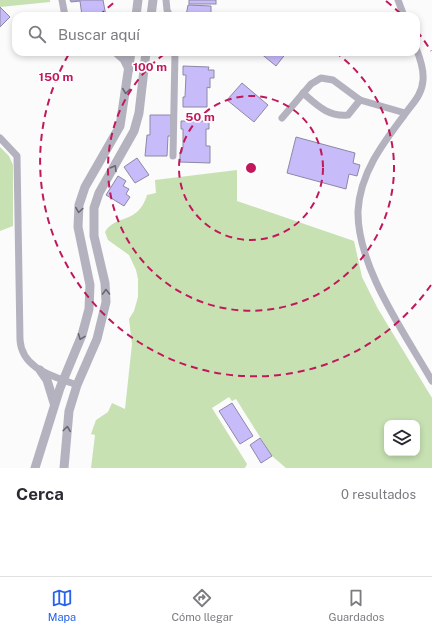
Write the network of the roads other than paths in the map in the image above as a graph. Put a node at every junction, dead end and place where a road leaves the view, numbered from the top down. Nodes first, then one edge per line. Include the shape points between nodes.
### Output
1 (62, 0) edge
2 (138, 0) edge
3 (153, 0) edge
4 (166, 0) edge
5 (398, 0) edge
6 (64, 12) edge
7 (136, 12) edge
8 (152, 12) edge
9 (168, 12) edge
10 (402, 12) edge
11 (121, 56) edge
12 (131, 56) edge
13 (146, 56) edge
14 (176, 56) edge
15 (419, 56) edge
16 (129, 69) junction
17 (303, 93) junction
18 (360, 100) junction
19 (405, 113) junction
20 (282, 118) dead end
21 (0, 138) edge
22 (173, 156) dead end
23 (40, 370) junction
24 (63, 380) junction
25 (432, 381) edge
26 (77, 385) junction
27 (54, 405) junction
28 (35, 468) edge
29 (64, 468) edge

1 - 6 street
2 - 7 street
3 - 8 street
4 - 9 street
5 - 10 street
11 - 16 street
12 - 16 street
26 -> 13 street via 92,353 106,302 105,283 94,236 94,208 99,193 134,131 139,113
14 - 22 street
15 - 19 street via 424,80 418,97
16 -> 24 street via 120,126 85,187 80,205 78,228 91,301 82,335
17 - 18 street via 321,78 333,80
17 - 18 street via 324,111 338,116 348,115
17 - 20 street
18 - 19 street
19 - 25 street via 367,171 358,210 360,237 367,264
21 - 23 street via 17,156 21,346 25,359
23 - 24 street
23 - 27 street via 47,380
24 - 26 street
24 - 27 street
29 -> 26 street via 69,411
27 - 28 street

